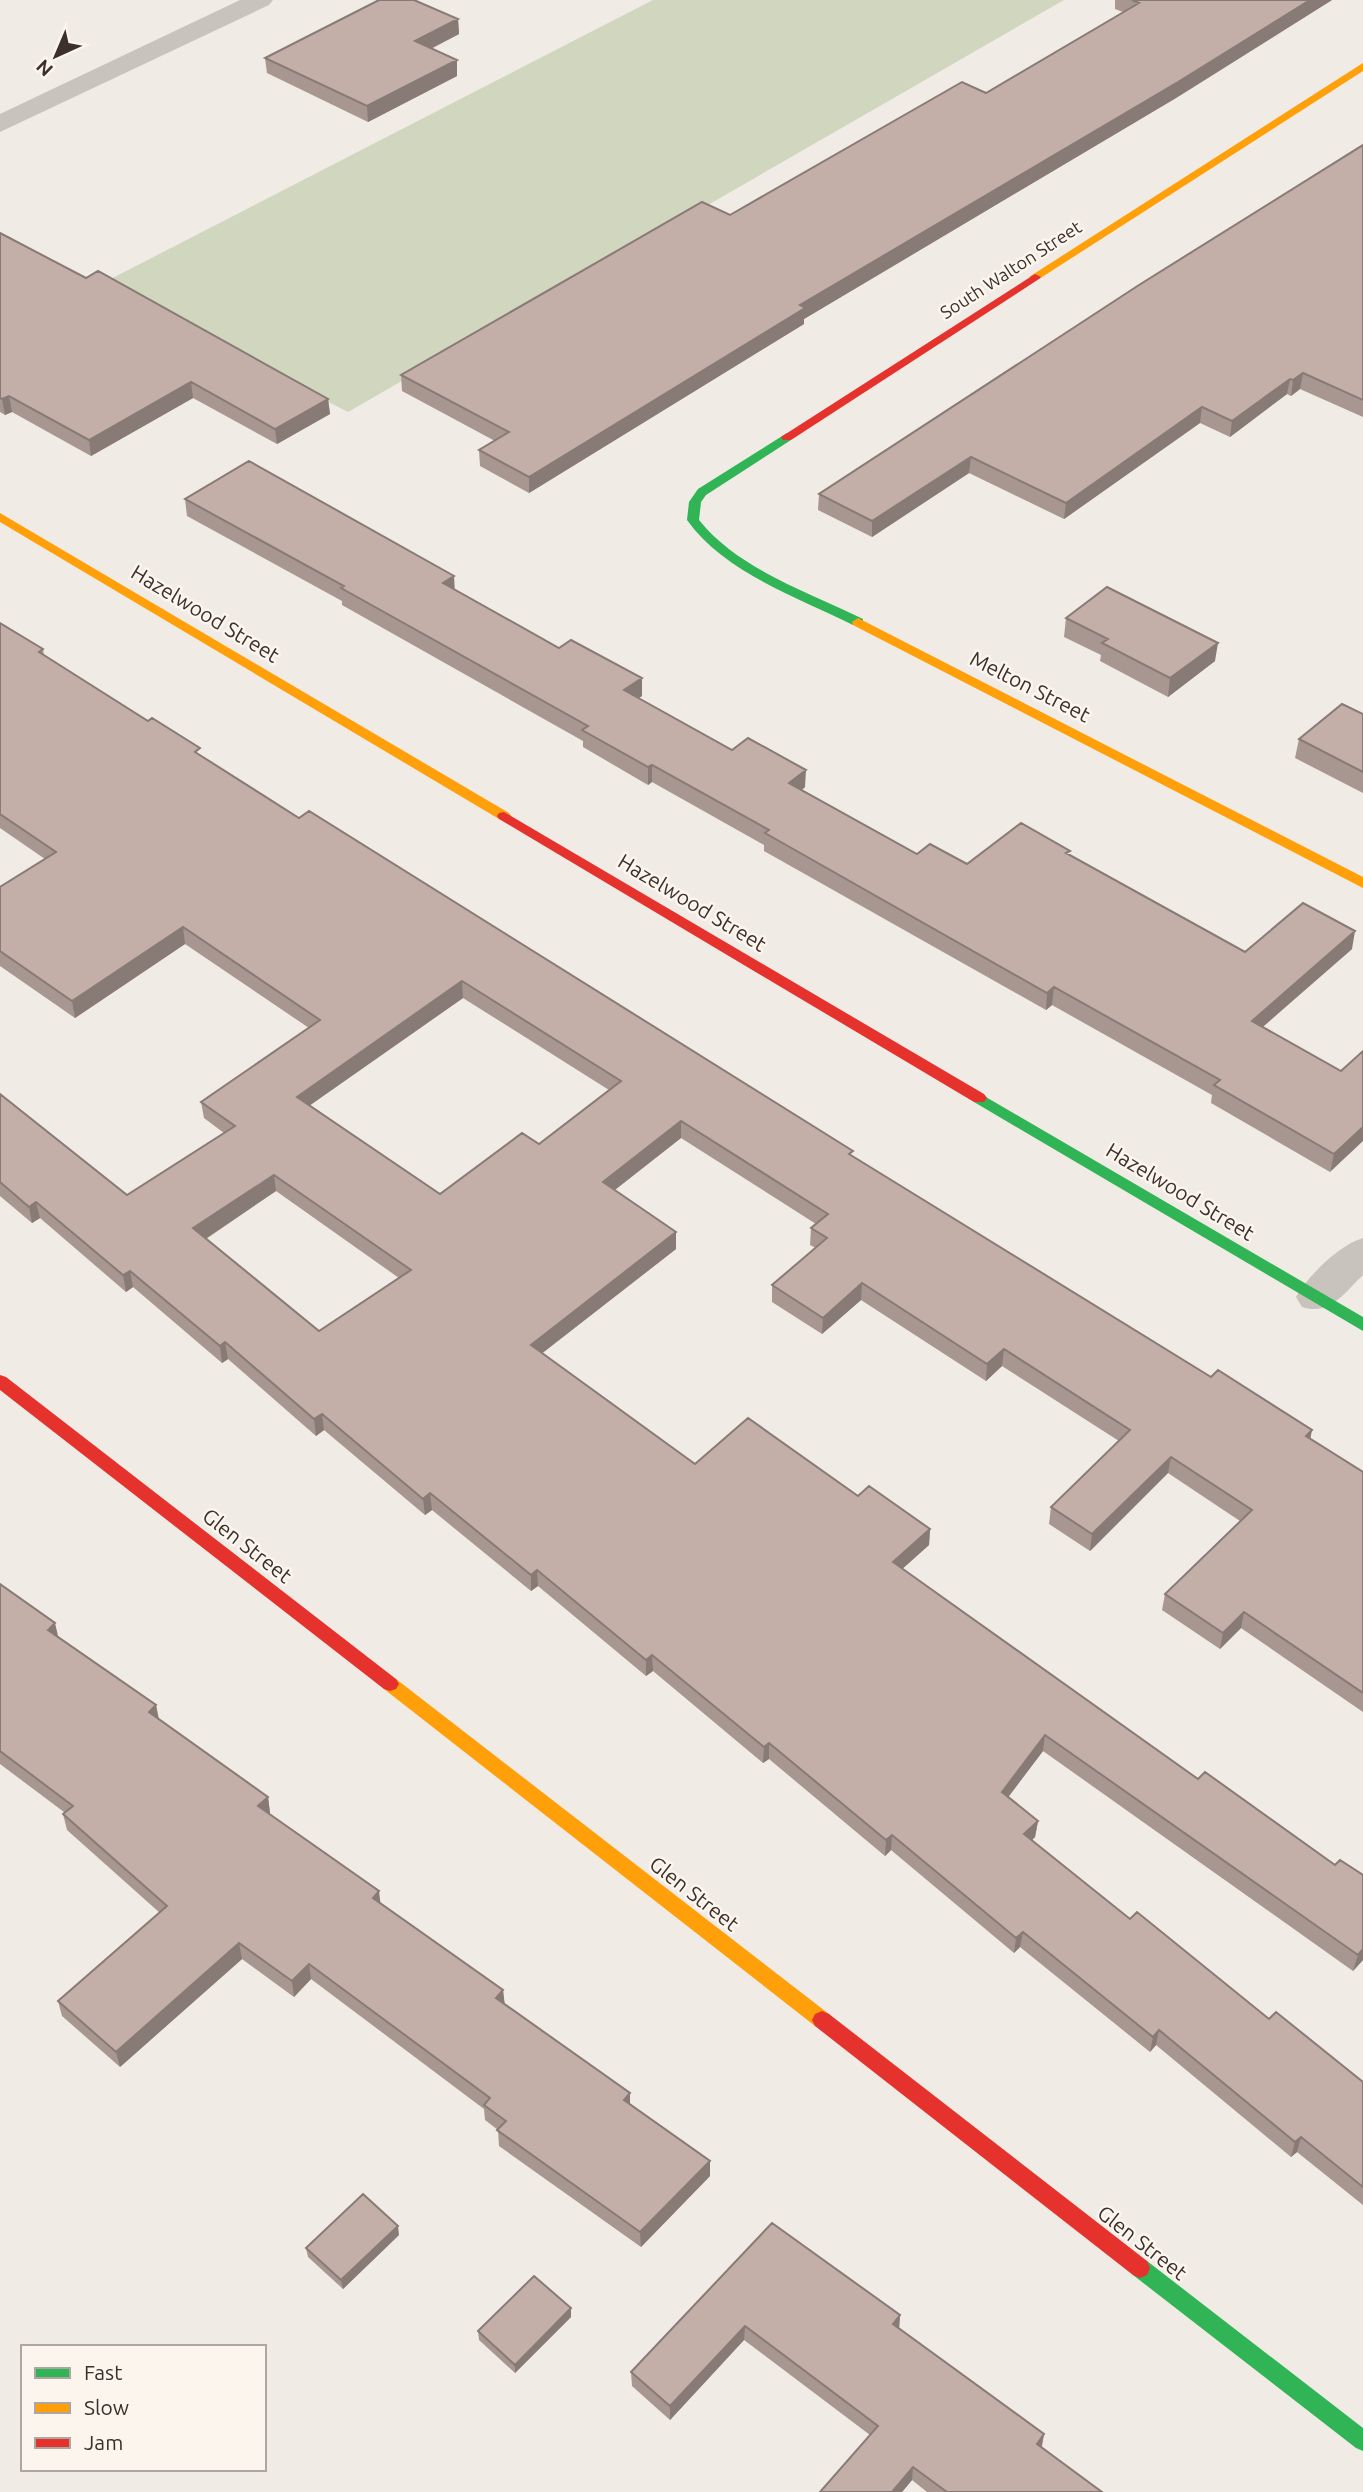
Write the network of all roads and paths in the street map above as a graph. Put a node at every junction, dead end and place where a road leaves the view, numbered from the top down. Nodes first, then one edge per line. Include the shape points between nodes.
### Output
1 (260, 0) edge
2 (1363, 66) edge
3 (0, 124) edge
4 (691, 515) joint
5 (0, 517) edge
6 (1363, 883) edge
7 (1363, 1252) edge
8 (1316, 1297) junction
9 (1363, 1325) edge
10 (0, 1381) edge
11 (1363, 2441) edge

1 - 3 street
2 - 4 street, South Walton Street via 702,492
4 - 6 street, Melton Street via 706,538 729,555
5 - 8 street, Hazelwood Street
7 - 8 street
8 - 9 street, Hazelwood Street
10 - 11 street, Glen Street

